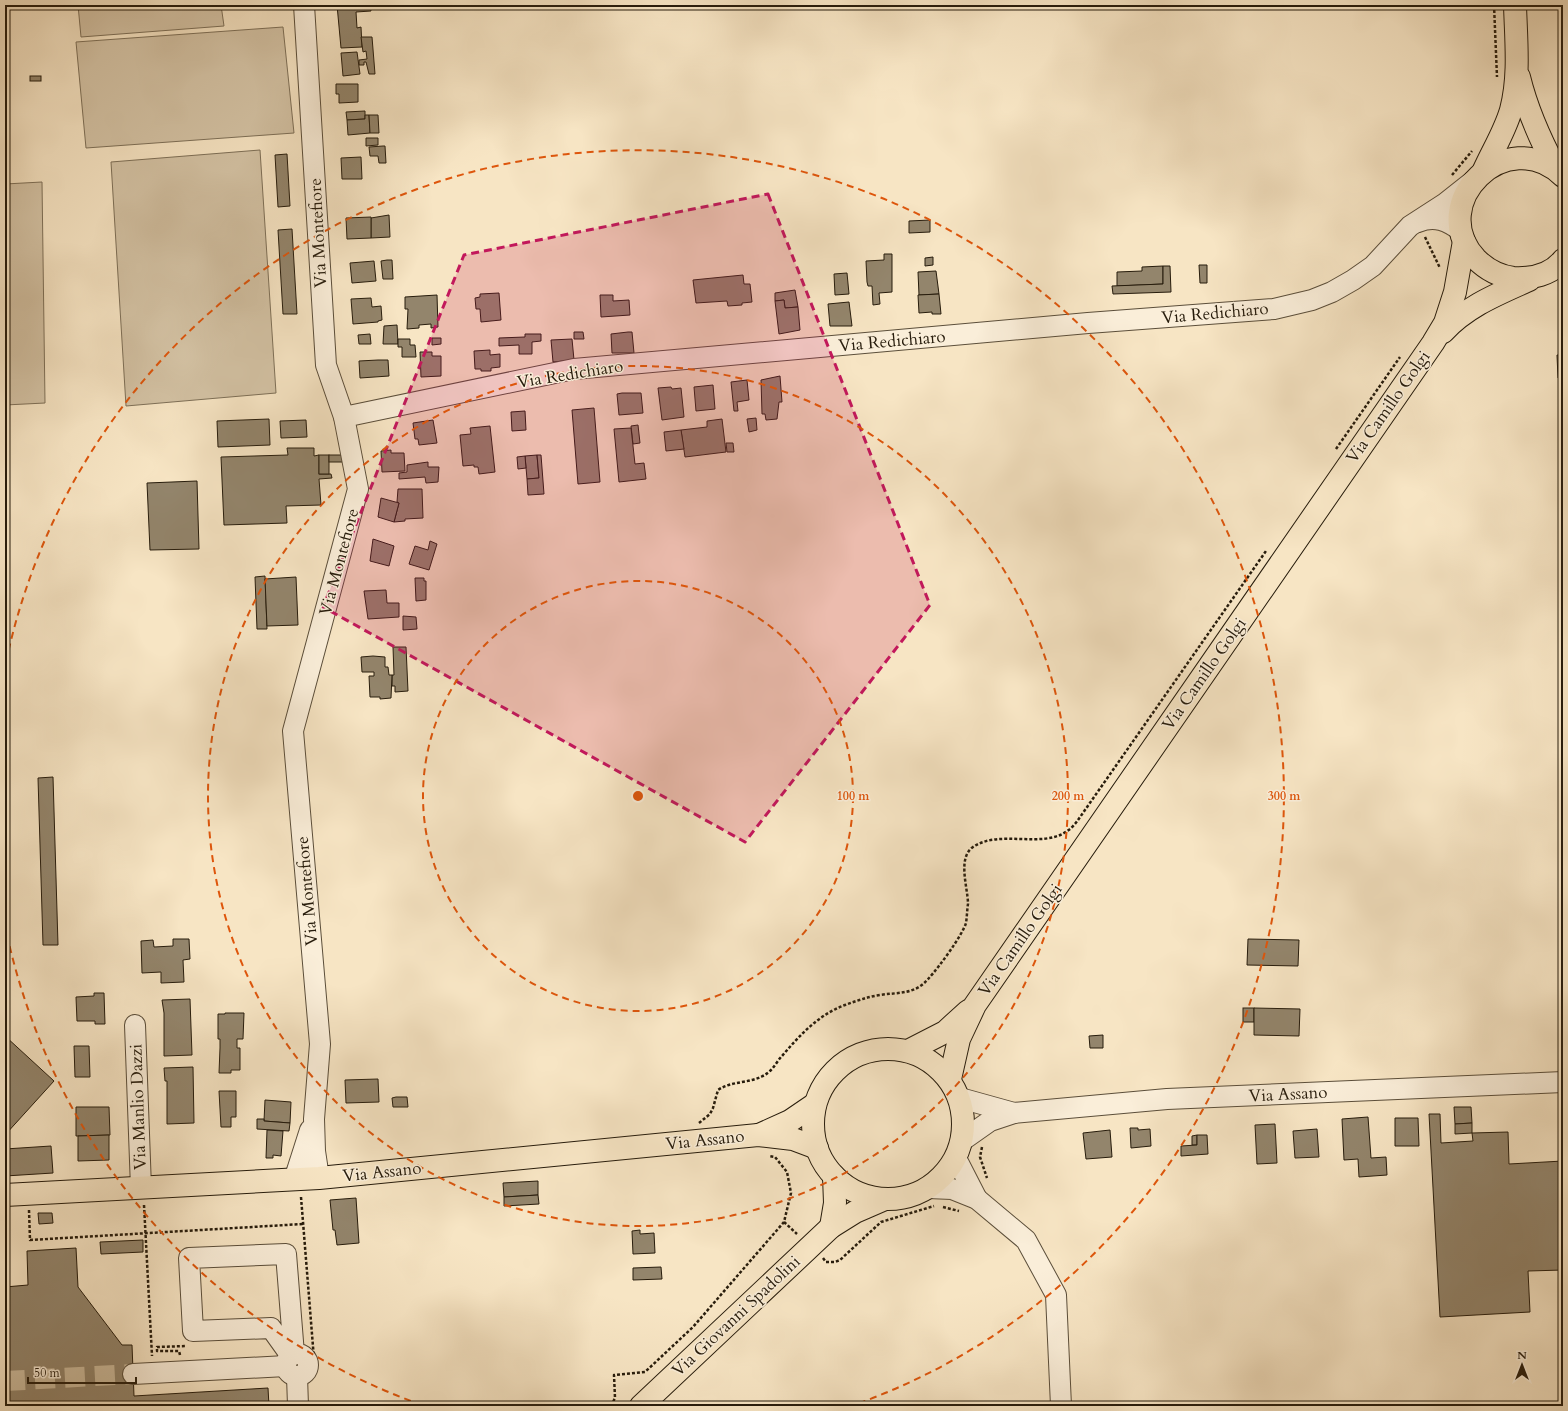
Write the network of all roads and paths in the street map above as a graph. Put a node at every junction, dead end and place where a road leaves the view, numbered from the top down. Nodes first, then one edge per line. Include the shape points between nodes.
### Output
1 (304, 5) edge
2 (1494, 5) edge
3 (1515, 5) edge
4 (1517, 66) junction
5 (1497, 79) dead end
6 (1475, 148) dead end
7 (1559, 173) edge
8 (1478, 175) junction
9 (1448, 180) dead end
10 (1416, 222) junction
11 (1463, 236) junction
12 (1562, 262) edge
13 (1441, 271) dead end
14 (1536, 277) junction
15 (1433, 343) junction
16 (1402, 354) dead end
17 (344, 418) junction
18 (1334, 452) dead end
19 (1267, 548) dead end
20 (975, 1005) junction
21 (134, 1025) dead end
22 (908, 1051) junction
23 (950, 1079) junction
24 (1563, 1082) edge
25 (960, 1098) junction
26 (815, 1104) junction
27 (1014, 1113) junction
28 (314, 1119) junction
29 (698, 1141) junction
30 (761, 1144) junction
31 (817, 1148) junction
32 (967, 1148) junction
33 (834, 1176) junction
34 (320, 1178) junction
35 (294, 1180) junction
36 (141, 1188) junction
37 (928, 1188) junction
38 (5, 1195) edge
39 (885, 1199) junction
40 (977, 1199) junction
41 (28, 1206) dead end
42 (784, 1222) junction
43 (303, 1224) dead end
44 (832, 1227) junction
45 (810, 1246) junction
46 (292, 1363) junction
47 (134, 1374) tunnel mouth
48 (298, 1406) edge
49 (611, 1406) edge
50 (641, 1406) edge
51 (1061, 1406) edge

1 - 17 street, Via Montefiore via 326,365
2 - 5 path
3 - 4 main road
4 - 7 main road via 1529,114
4 - 8 main road via 1511,110
6 - 9 path
7 - 8 main road via 1542,162 1528,158 1512,158 1498,162
8 - 10 street, Via Redichiaro via 1444,204
8 - 11 main road, Via Camillo Golgi via 1464,196 1460,214
10 - 11 street via 1434,218 1446,221
10 - 13 path
10 - 17 street, Via Redichiaro via 1373,266 1353,280 1312,300 1274,309 574,369
11 - 14 main road via 1471,254 1493,272 1507,277
11 - 15 main road, Via Camillo Golgi via 1455,292 1445,322
12 - 14 main road, Via Camillo Golgi
14 - 15 main road, Via Camillo Golgi via 1483,300 1449,325
15 - 20 main road, Via Camillo Golgi
16 - 18 path
17 - 28 street, Via Montefiore via 358,489 293,732 320,1044
19 - 29 path via 1078,820 1067,832 1043,838 983,842 966,855 966,923 929,979 913,991 865,998 826,1014 798,1037 771,1070 753,1080 723,1086 718,1090 714,1108 698,1124
20 - 22 main road, Via Camillo Golgi via 945,1032
20 - 23 main road, Via Camillo Golgi via 959,1039
21 - 36 street, Via Manlio Dazzi
22 - 23 main road via 931,1062
22 - 26 main road via 891,1048 858,1054 844,1063 825,1083
23 - 25 main road
24 - 27 street, Via Assano via 1167,1099
25 - 27 street, Via Assano
25 - 32 main road
26 - 30 main road, Via Assano
26 - 31 main road via 813,1126
27 - 32 street, Via Assano via 990,1121
28 - 34 street, Via Montefiore via 315,1151
28 - 35 street, Via Montefiore
29 - 30 main road, Via Assano
29 - 34 main road, Via Assano
30 - 31 main road, Via Assano via 793,1139
30 - 42 path via 787,1172 791,1193
31 - 33 main road
32 - 37 main road via 944,1175
32 - 40 street
32 - 40 path via 980,1157 986,1172 987,1182
33 - 39 main road via 858,1193
33 - 44 main road via 835,1203
34 - 35 main road, Via Assano
35 - 36 main road, Via Assano
36 - 38 main road, Via Assano
37 - 39 main road via 908,1197
37 - 40 street via 952,1189
39 - 44 main road, Via Giovanni Spadolini via 855,1212
40 - 45 path via 962,1210 956,1211 939,1206 881,1222 835,1262 826,1262
40 - 51 street via 1026,1240 1056,1294
41 - 43 path via 30,1240
42 - 45 path
42 - 49 path via 693,1327 645,1372 614,1375 615,1398
44 - 45 main road, Via Giovanni Spadolini
45 - 50 main road, Via Giovanni Spadolini
46 - 46 street via 286,1254 189,1258 193,1331 271,1328
46 - 47 street
46 - 48 street

